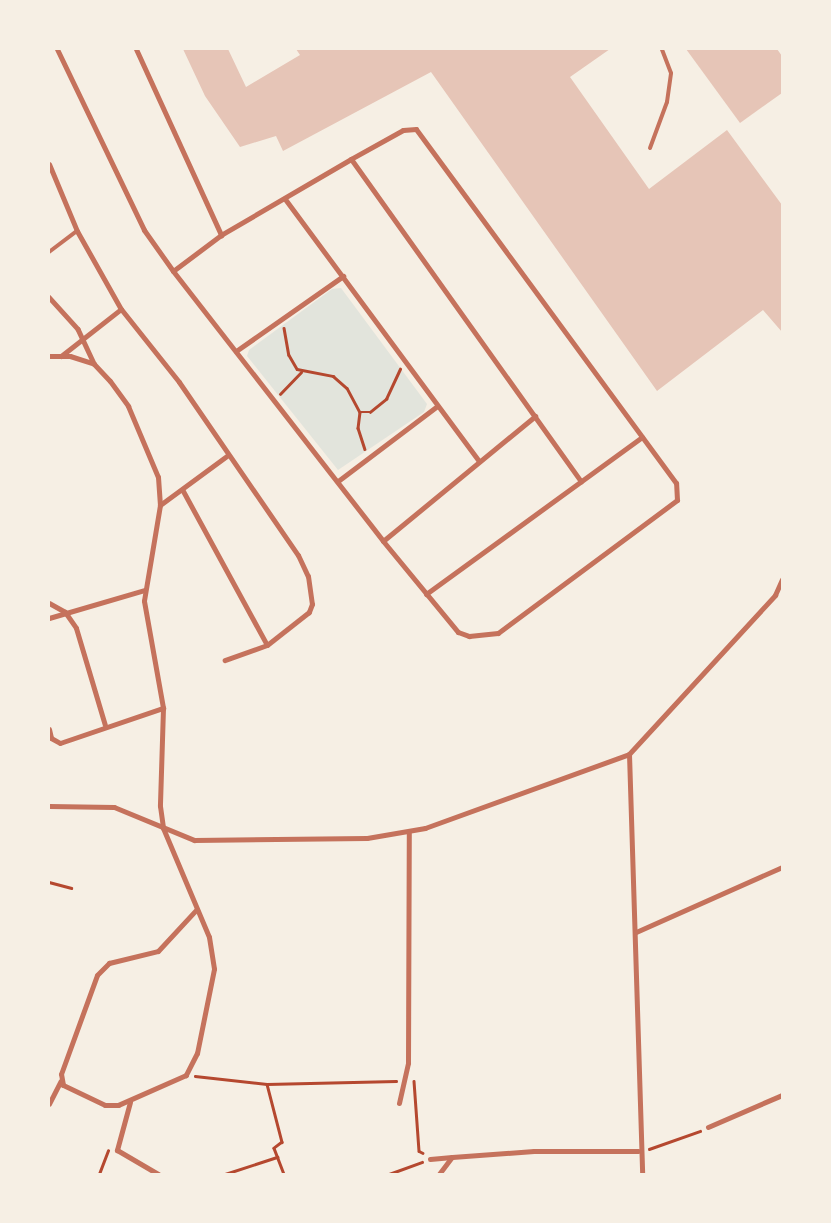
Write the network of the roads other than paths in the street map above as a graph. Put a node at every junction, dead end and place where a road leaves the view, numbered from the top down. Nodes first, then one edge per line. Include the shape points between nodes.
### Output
1 (57, 49) edge
2 (136, 49) edge
3 (662, 49) edge
4 (650, 148) dead end
5 (351, 159) junction
6 (49, 164) edge
7 (285, 199) junction
8 (77, 231) junction
9 (221, 235) junction
10 (49, 252) edge
11 (173, 271) junction
12 (343, 276) junction
13 (49, 296) edge
14 (121, 308) junction
15 (81, 337) junction
16 (236, 351) junction
17 (49, 356) edge
18 (61, 356) junction
19 (94, 364) junction
20 (438, 406) junction
21 (536, 416) junction
22 (642, 437) junction
23 (228, 455) junction
24 (479, 461) junction
25 (338, 481) junction
26 (581, 482) junction
27 (183, 491) junction
28 (160, 505) junction
29 (384, 541) junction
30 (782, 579) edge
31 (145, 590) junction
32 (782, 592) edge
33 (426, 594) junction
34 (774, 595) junction
35 (49, 602) edge
36 (65, 612) junction
37 (49, 618) edge
38 (267, 645) junction
39 (225, 660) dead end
40 (163, 708) junction
41 (105, 725) junction
42 (49, 729) edge
43 (629, 754) junction
44 (49, 806) edge
45 (163, 828) junction
46 (409, 833) junction
47 (782, 867) edge
48 (196, 910) junction
49 (636, 932) junction
50 (60, 1082) junction
51 (782, 1095) edge
52 (130, 1102) junction
53 (399, 1103) dead end
54 (49, 1104) edge
55 (708, 1127) road end
56 (638, 1151) junction
57 (452, 1157) junction
58 (430, 1158) road end
59 (158, 1174) edge
60 (439, 1174) edge
61 (642, 1174) edge

1 - 11 street via 131,208
2 - 9 street
3 - 4 lane via 671,73 667,102
5 - 7 street
5 - 21 street
5 - 22 street via 403,130 421,133
6 - 8 street
7 - 9 street
7 - 12 street
8 - 10 lane
8 - 14 street
9 - 11 street
11 - 16 street
12 - 16 street
12 - 20 street
13 - 15 street
14 - 15 street
14 - 23 street
15 - 18 street
15 - 19 street
16 - 25 street
17 - 18 street
18 - 19 street
19 - 28 street via 128,406 150,452
20 - 24 street
20 - 25 street
21 - 24 street
21 - 26 street
22 - 26 street
22 - 33 street via 680,494 671,506 498,633 469,636 458,632
23 - 27 street
23 - 38 street via 298,555 312,594 308,612
24 - 29 street
25 - 29 street
26 - 33 street
27 - 28 street
27 - 38 street
28 - 31 street
29 - 33 street
30 - 34 street
31 - 36 street
31 - 40 street via 152,664
32 - 34 street
34 - 43 street
35 - 36 street
36 - 37 street
36 - 41 street via 82,640
38 - 39 street
40 - 41 street
40 - 45 street
41 - 42 street via 56,742
43 - 46 street
43 - 49 street
44 - 45 street via 114,807
45 - 46 street via 194,840 367,838
45 - 48 street
46 - 53 street via 408,1063
47 - 49 street
48 - 50 street via 158,951 103,967
48 - 52 street via 209,937 214,969 197,1053 186,1074
49 - 56 street
50 - 52 street via 105,1105
50 - 54 street
51 - 55 street
52 - 59 street via 117,1150
56 - 57 street via 534,1151
56 - 61 street
57 - 58 street
57 - 60 street

